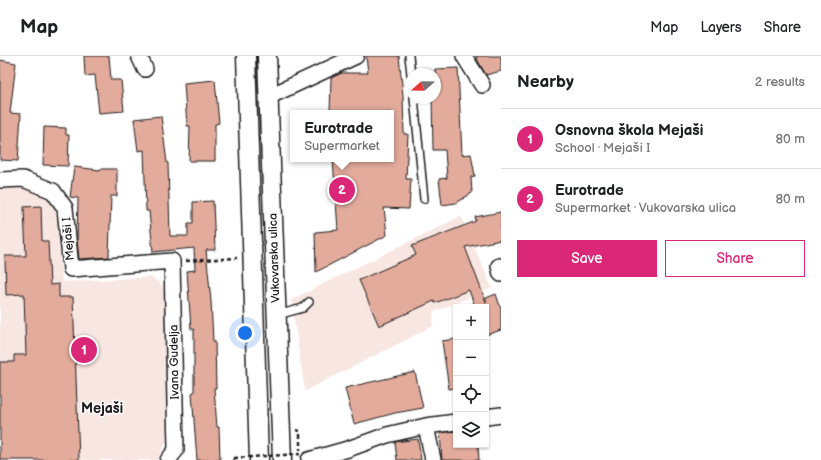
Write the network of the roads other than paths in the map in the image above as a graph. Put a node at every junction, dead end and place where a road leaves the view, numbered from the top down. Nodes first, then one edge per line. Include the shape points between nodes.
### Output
1 (246, 56) edge
2 (267, 56) edge
3 (356, 56) edge
4 (409, 56) edge
5 (464, 56) edge
6 (410, 68) edge
7 (482, 85) dead end
8 (268, 97) junction
9 (415, 104) edge
10 (0, 180) edge
11 (424, 199) dead end
12 (172, 261) joint
13 (308, 302) dead end
14 (277, 315) junction
15 (501, 415) edge
16 (489, 417) edge
17 (453, 422) edge
18 (426, 426) junction
19 (348, 455) edge
20 (305, 457) edge
21 (168, 460) edge
22 (259, 460) edge
23 (282, 460) edge
24 (433, 460) edge

1 - 22 street, Vukovarska ulica
2 - 8 street, Vukovarska ulica
3 - 8 street
4 - 6 lane
5 - 7 street
8 - 14 street, Vukovarska ulica
9 - 11 lane
10 - 12 street, Mejaši I via 23,179 53,191 65,208 70,269
12 - 21 street, Ivana Gudelja via 176,450
13 - 14 lane via 303,308
14 - 23 street, Vukovarska ulica
15 - 16 street
17 - 18 street
18 - 19 street via 387,435
18 - 24 street
19 - 20 street

